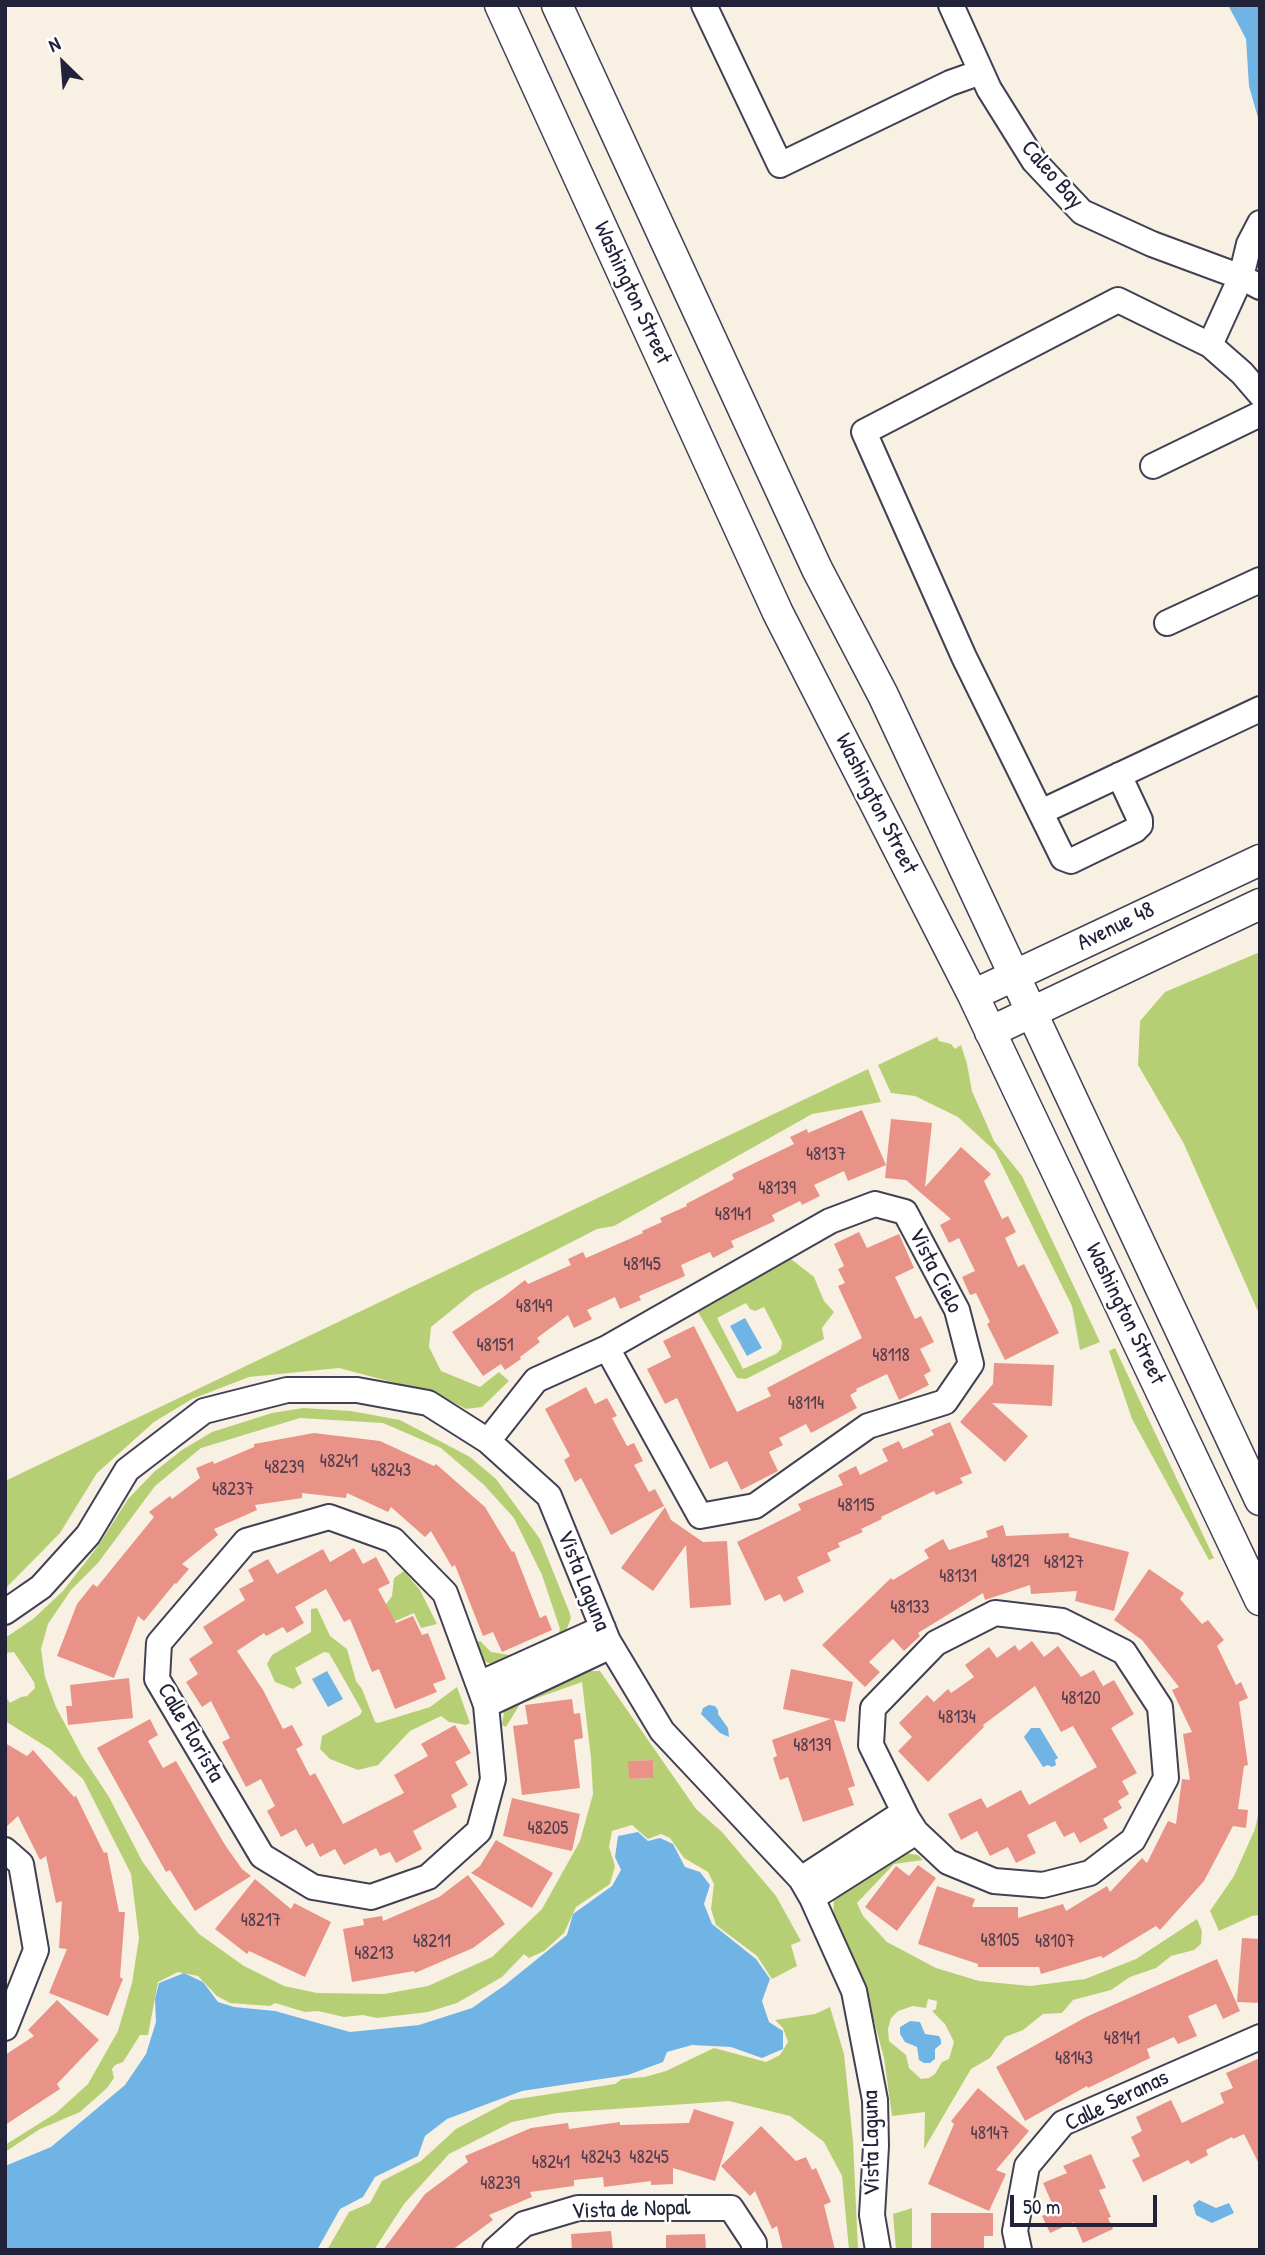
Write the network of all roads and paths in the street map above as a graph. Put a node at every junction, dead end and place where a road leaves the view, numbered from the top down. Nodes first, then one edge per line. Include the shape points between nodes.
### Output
1 (500, 5) edge
2 (556, 5) edge
3 (704, 5) edge
4 (951, 5) edge
5 (981, 72) junction
6 (1260, 223) edge
7 (1260, 256) edge
8 (1251, 282) edge
9 (1210, 345) junction
10 (1260, 394) edge
11 (1260, 414) edge
12 (1153, 466) dead end
13 (1260, 580) edge
14 (1167, 623) dead end
15 (1260, 709) edge
16 (1119, 775) junction
17 (1041, 812) junction
18 (1260, 859) edge
19 (1260, 904) edge
20 (1014, 976) junction
21 (973, 995) junction
22 (1032, 1012) junction
23 (990, 1032) junction
24 (607, 1349) junction
25 (488, 1441) junction
26 (1260, 1500) edge
27 (1260, 1600) edge
28 (5, 1612) edge
29 (607, 1637) junction
30 (483, 1695) junction
31 (910, 1822) junction
32 (5, 1850) edge
33 (807, 1889) junction
34 (5, 2028) edge
35 (1260, 2037) edge
36 (495, 2250) edge
37 (754, 2250) edge
38 (878, 2250) edge
39 (1018, 2250) edge

1 - 21 main road, Washington Street via 778,612
2 - 20 main road, Washington Street via 817,569 883,695
3 - 5 street via 780,165
4 - 5 street, Caleo Bay
5 - 8 street, Caleo Bay via 1034,161 1082,212
6 - 8 street via 1249,244
7 - 8 street
8 - 9 street
9 - 10 street
9 - 17 street via 1118,300 864,432 964,657
11 - 12 street
13 - 14 street
15 - 16 street
16 - 17 street
16 - 17 street via 1140,820 1135,830 1071,861 1063,858
18 - 20 main road, Avenue 48
19 - 22 main road, Avenue 48
20 - 21 main road, Avenue 48
20 - 22 main road, Washington Street
21 - 23 main road, Washington Street
22 - 23 main road, Avenue 48
22 - 26 main road, Washington Street
23 - 27 main road, Washington Street
24 - 24 street, Vista Cielo via 830,1221 875,1205 905,1212 957,1310 971,1364 945,1402 868,1426 755,1506 700,1516
24 - 25 street, Vista Cielo via 536,1380
25 - 28 street, Vista Laguna via 428,1403 357,1390 287,1391 204,1411 127,1470 88,1535 41,1587
25 - 29 street, Vista Laguna via 549,1496
29 - 30 street
29 - 33 street, Vista Laguna via 662,1731
30 - 30 street, Calle Florista via 445,1593 393,1540 329,1517 246,1541 159,1643 157,1679 262,1856 313,1887 371,1897 428,1877 479,1830 493,1779
31 - 31 street via 948,1862 994,1881 1043,1885 1090,1873 1133,1840 1166,1778 1160,1707 1124,1652 1062,1621 995,1613 936,1643 873,1708 871,1745
31 - 33 street
32 - 34 street via 21,1864 36,1950
33 - 38 street, Vista Laguna via 854,1991 875,2100 872,2215
35 - 39 street, Calle Seranas via 1063,2123 1027,2165 1015,2231
36 - 37 street, Vista de Nopal via 524,2224 578,2208 731,2208

